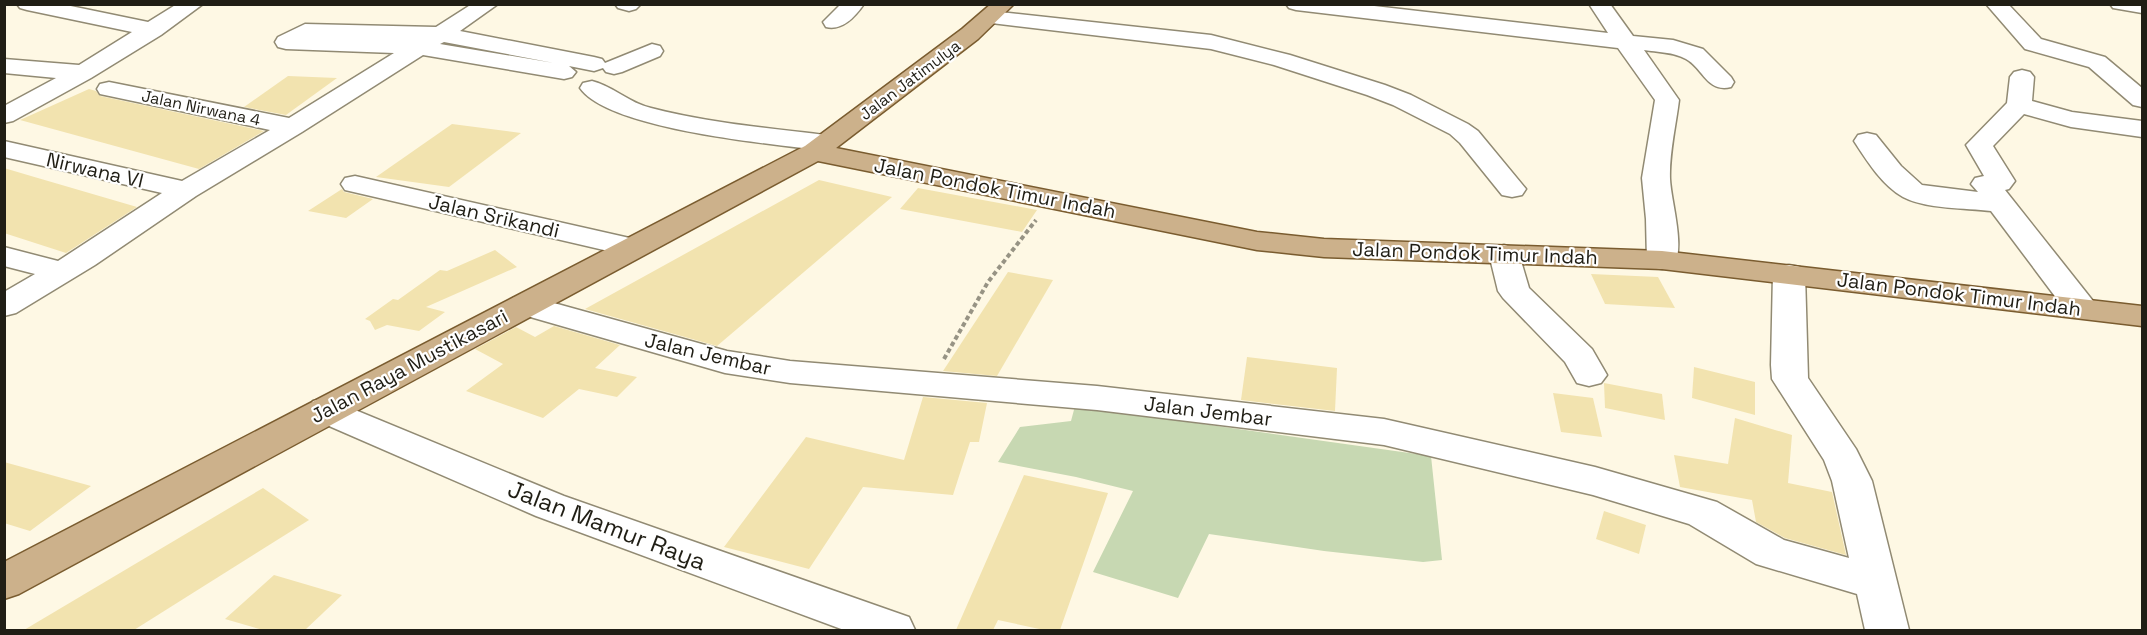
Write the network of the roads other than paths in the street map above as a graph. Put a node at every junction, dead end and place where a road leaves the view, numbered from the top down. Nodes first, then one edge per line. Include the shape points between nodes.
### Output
1 (27, 4) edge
2 (193, 4) edge
3 (488, 4) edge
4 (854, 4) edge
5 (1296, 4) edge
6 (1497, 4) edge
7 (1599, 4) edge
8 (1996, 4) edge
9 (2120, 4) edge
10 (2142, 7) edge
11 (997, 11) edge
12 (834, 22) dead end
13 (1483, 25) junction
14 (153, 30) junction
15 (439, 34) junction
16 (1625, 42) junction
17 (417, 47) junction
18 (652, 51) dead end
19 (4, 66) edge
20 (83, 73) junction
21 (600, 73) junction
22 (2022, 77) dead end
23 (1722, 82) dead end
24 (109, 89) dead end
25 (2140, 94) edge
26 (2019, 105) junction
27 (4, 116) edge
28 (293, 127) junction
29 (2142, 129) edge
30 (1867, 141) dead end
31 (820, 148) junction
32 (4, 149) edge
33 (355, 184) dead end
34 (1512, 189) dead end
35 (186, 190) junction
36 (2000, 203) junction
37 (634, 248) junction
38 (1504, 254) junction
39 (4, 256) edge
40 (1662, 260) junction
41 (61, 272) junction
42 (1789, 274) junction
43 (525, 305) junction
44 (4, 306) edge
45 (2081, 308) junction
46 (2142, 316) edge
47 (1589, 375) dead end
48 (326, 410) junction
49 (4, 582) edge
50 (1874, 582) junction
51 (830, 620) edge
52 (893, 630) edge
53 (1887, 630) edge

1 - 14 street
2 - 14 street
3 - 15 street
4 - 12 street
5 - 13 street
6 - 13 street
7 - 16 street
8 - 25 street via 2033,44 2097,62
9 - 10 street
11 - 31 main road, Jalan Jatimulya
11 - 34 street via 1211,42 1376,90 1459,129
13 - 16 street
14 - 20 street
15 - 17 street
15 - 17 street via 305,31 286,42
15 - 21 street
16 - 23 street via 1695,54
16 - 40 street via 1667,100 1656,178
17 - 21 street via 564,72 558,82 576,89
17 - 28 street
18 - 21 street
19 - 20 street
20 - 27 street
21 - 31 street via 622,107 645,115
22 - 26 street
24 - 28 street, Jalan Nirwana 4
26 - 29 street via 2071,119
26 - 36 street via 1979,145 1999,177 1999,183 1985,184
28 - 35 street
30 - 36 street via 1901,184 1912,191
31 - 37 main road, Jalan Raya Mustikasari
31 - 38 main road, Jalan Pondok Timur Indah via 1257,241 1324,248
32 - 35 street, Nirwana VI
33 - 37 street, Jalan Srikandi
35 - 41 street
36 - 45 street
37 - 43 main road, Jalan Raya Mustikasari
38 - 40 main road, Jalan Pondok Timur Indah
38 - 47 street via 1514,291 1580,357
39 - 41 street
40 - 42 main road, Jalan Pondok Timur Indah
41 - 44 street
42 - 45 main road, Jalan Pondok Timur Indah
42 - 50 street via 1790,379 1842,458 1852,481
43 - 48 main road, Jalan Raya Mustikasari
43 - 50 street, Jalan Jembar via 725,362 790,372 1097,398 1384,432 1595,480 1703,513 1772,553
45 - 46 main road, Jalan Pondok Timur Indah
48 - 49 main road, Jalan Raya Mustikasari
48 - 51 street, Jalan Mamur Raya
50 - 53 street
51 - 52 street, Jalan Mamur Raya

